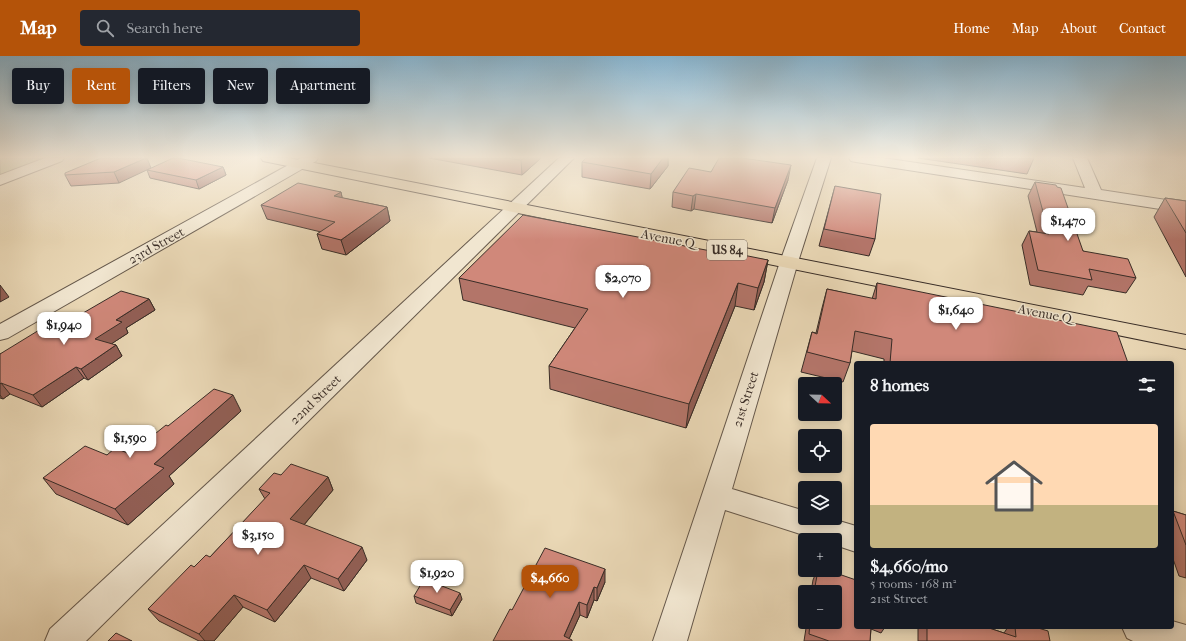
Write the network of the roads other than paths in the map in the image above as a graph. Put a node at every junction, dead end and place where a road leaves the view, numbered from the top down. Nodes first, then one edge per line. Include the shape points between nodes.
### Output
1 (262, 185) edge
2 (416, 185) edge
3 (538, 185) edge
4 (815, 185) edge
5 (1037, 185) edge
6 (1091, 185) edge
7 (1095, 194) junction
8 (515, 207) junction
9 (1186, 208) edge
10 (789, 262) junction
11 (0, 333) edge
12 (1186, 342) edge
13 (715, 495) junction
14 (854, 538) edge
15 (1145, 629) edge
16 (62, 641) edge
17 (670, 641) edge
18 (1184, 641) edge

1 - 11 street, 23rd Street
2 - 8 highway, Avenue Q / US 84
3 - 8 street, 22nd Street
4 - 10 street, 21st Street
5 - 7 street
6 - 7 street
7 - 9 street
8 - 10 highway, Avenue Q / US 84
8 - 16 street, 22nd Street
10 - 12 highway, Avenue Q / US 84
10 - 13 street, 21st Street
13 - 14 street
13 - 17 street, 21st Street
15 - 18 street

